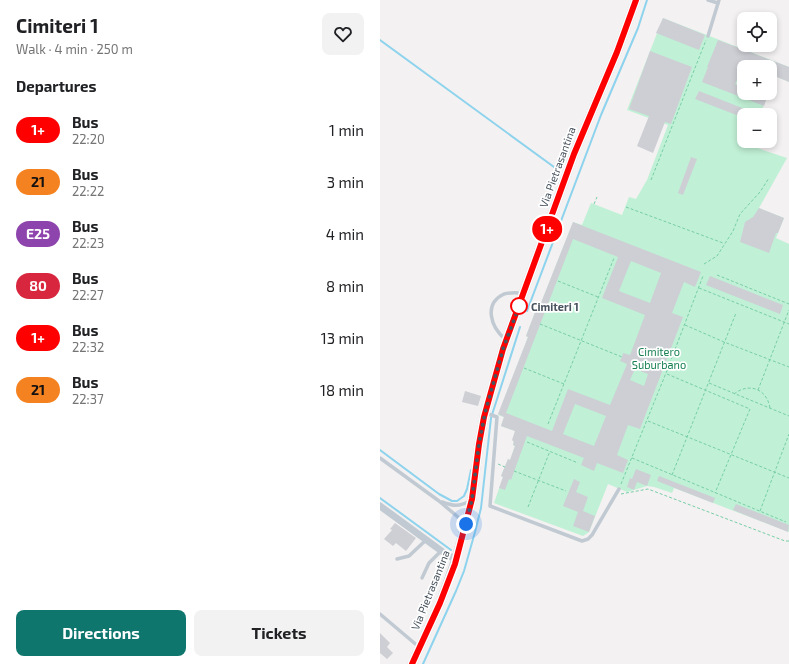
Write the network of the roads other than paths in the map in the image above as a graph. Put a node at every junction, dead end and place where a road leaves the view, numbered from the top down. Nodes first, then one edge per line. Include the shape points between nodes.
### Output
1 (636, 0) edge
2 (708, 0) edge
3 (719, 2) edge
4 (708, 36) road end
5 (524, 293) junction
6 (506, 340) junction
7 (487, 413) junction
8 (380, 458) edge
9 (619, 489) road end
10 (472, 499) junction
11 (439, 501) junction
12 (380, 506) edge
13 (466, 524) junction
14 (426, 540) junction
15 (441, 551) junction
16 (397, 559) dead end
17 (456, 560) junction
18 (422, 578) dead end
19 (380, 614) edge
20 (419, 647) junction
21 (412, 664) edge

1 - 5 street, Via Pietrasantina via 574,154
2 - 3 lane
3 - 4 lane
5 - 6 street, Via Pietrasantina
5 - 6 lane via 505,294 498,298 493,306 492,322
6 - 7 street, Via Pietrasantina
7 - 9 lane via 497,417 490,506 582,541 592,535
7 - 10 street, Via Pietrasantina via 479,444
8 - 11 lane
10 - 11 lane via 464,505 455,506
10 - 13 street, Via Pietrasantina
11 - 13 lane
12 - 14 street
13 - 17 street, Via Pietrasantina
14 - 15 street
14 - 16 lane via 409,556
15 - 17 street
15 - 18 lane via 429,563
17 - 20 street, Via Pietrasantina via 440,603
19 - 20 lane
20 - 21 street, Via Pietrasantina

